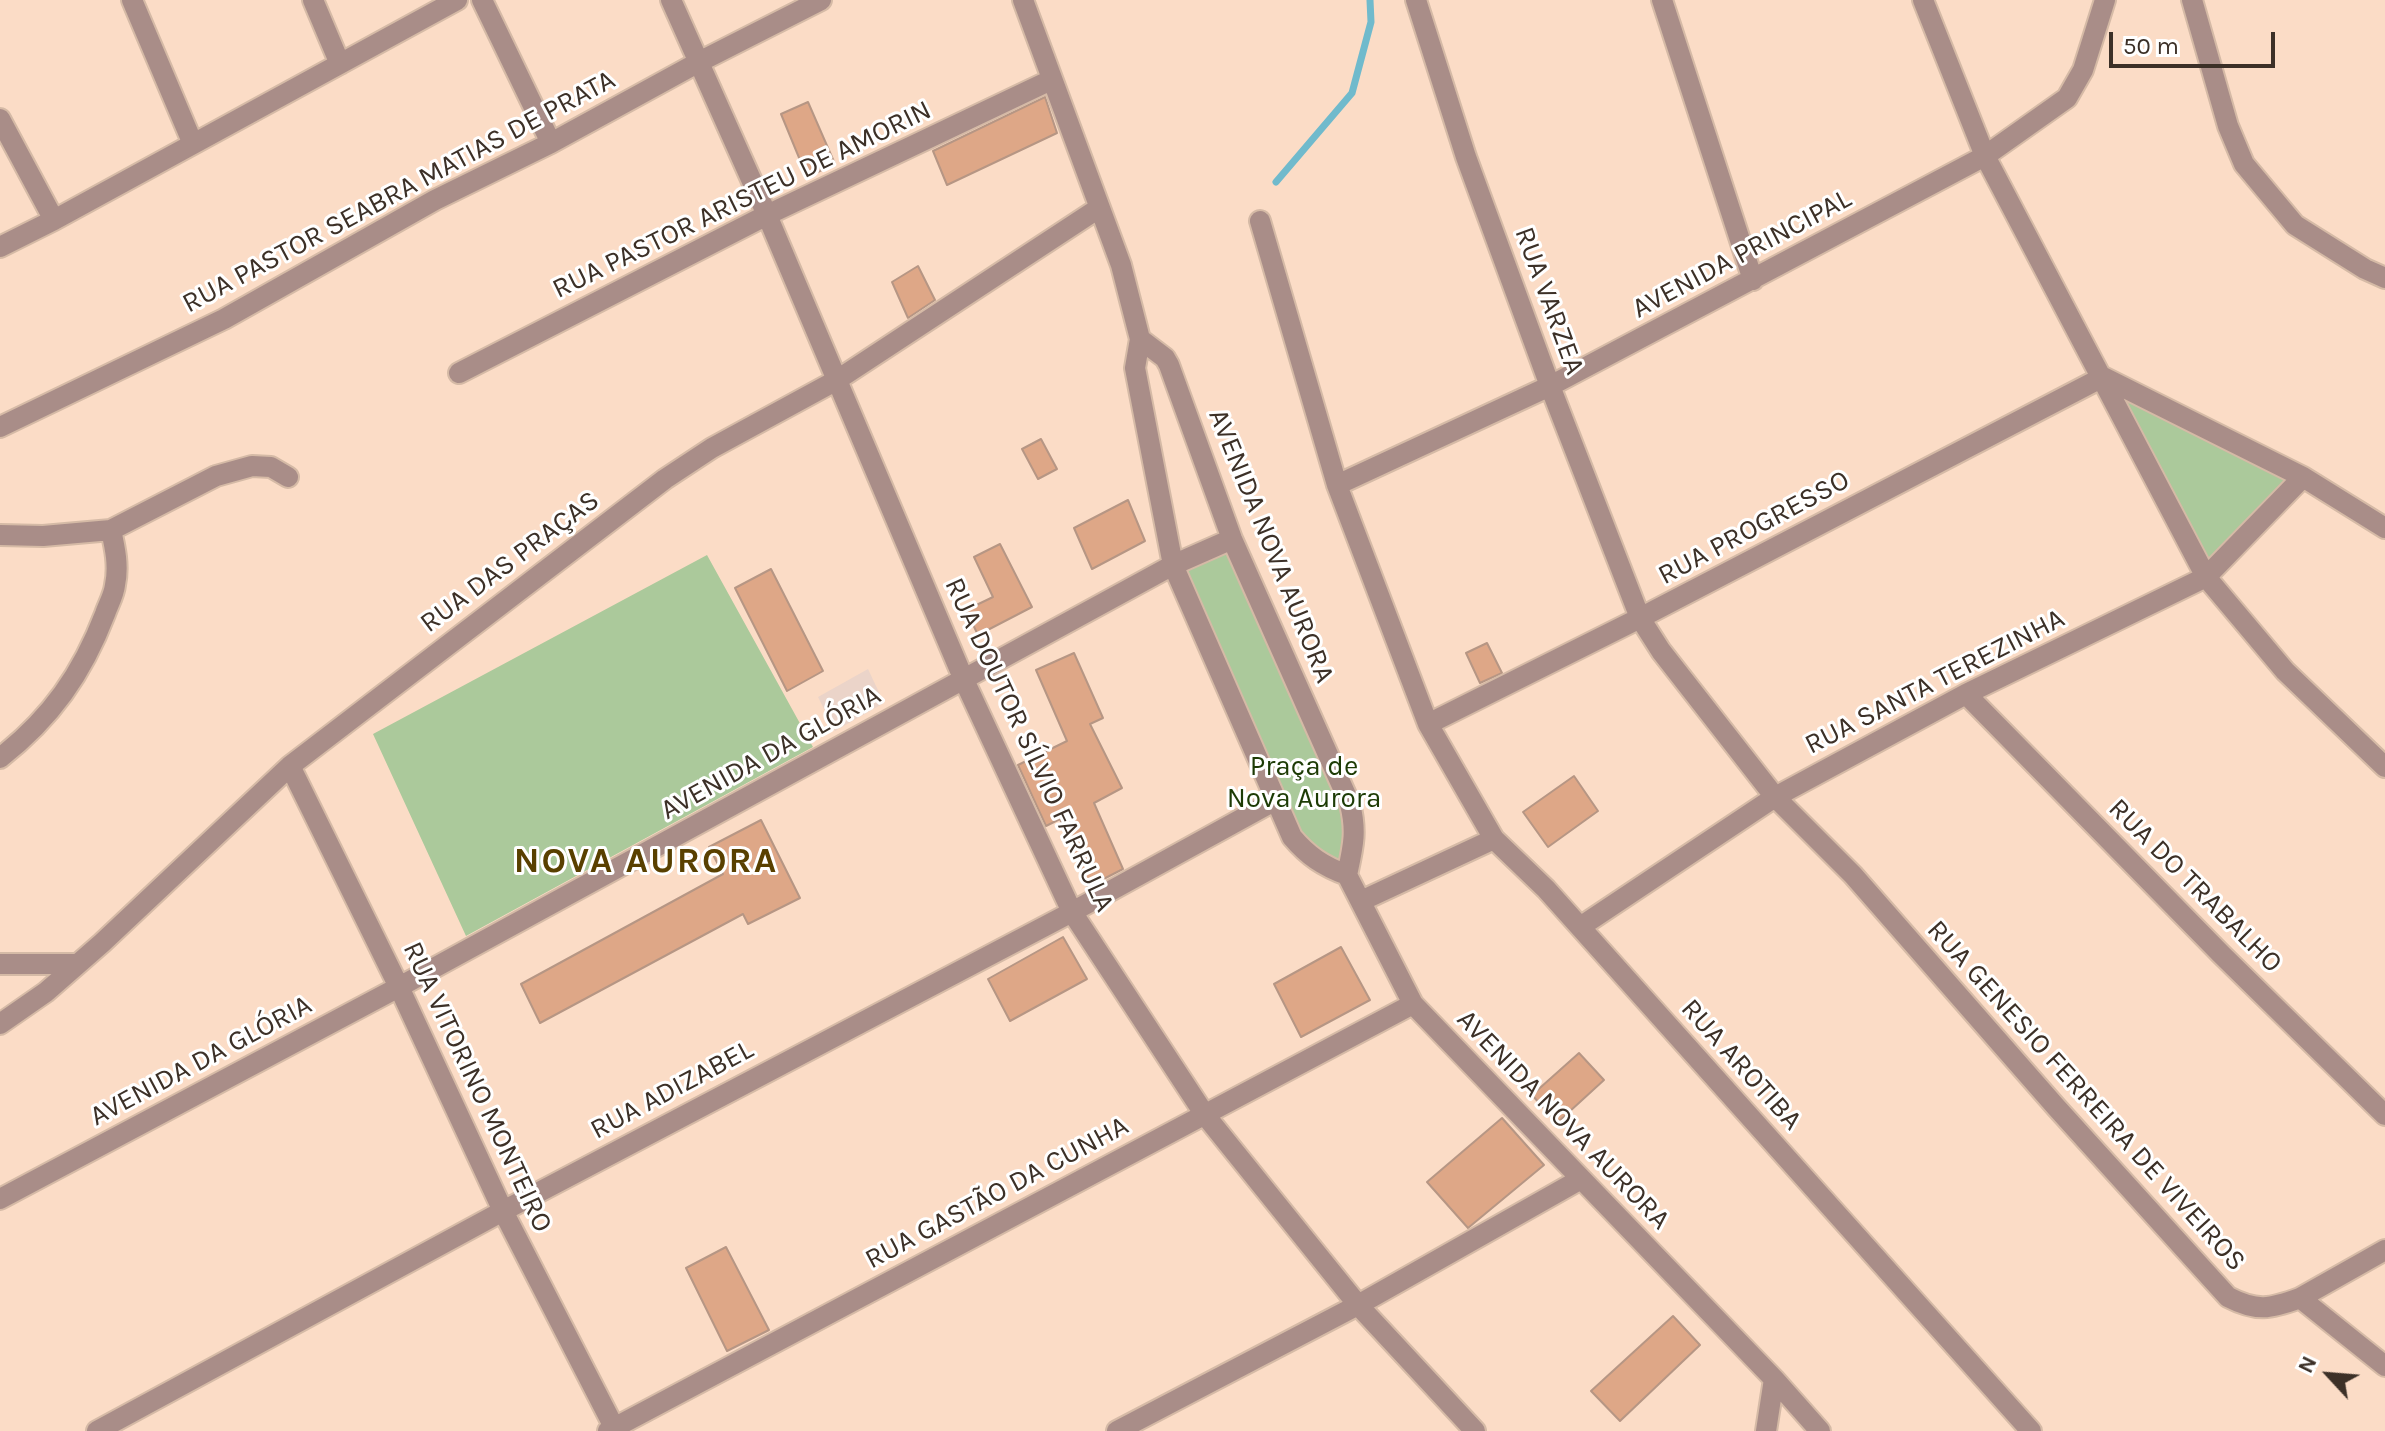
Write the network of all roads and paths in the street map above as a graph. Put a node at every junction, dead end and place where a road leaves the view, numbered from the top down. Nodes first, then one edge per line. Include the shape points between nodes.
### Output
1 (132, 0) edge
2 (313, 0) edge
3 (457, 0) edge
4 (482, 0) edge
5 (671, 0) edge
6 (821, 0) edge
7 (1023, 0) edge
8 (1416, 0) edge
9 (1662, 0) edge
10 (1923, 0) edge
11 (2105, 0) edge
12 (2192, 0) edge
13 (699, 62) junction
14 (340, 64) junction
15 (1051, 80) junction
16 (0, 119) edge
17 (551, 143) junction
18 (193, 144) junction
19 (1985, 156) junction
20 (1099, 208) junction
21 (767, 215) junction
22 (54, 220) junction
23 (1260, 221) dead end
24 (0, 247) edge
25 (2385, 278) edge
26 (1753, 280) junction
27 (1140, 339) junction
28 (459, 373) dead end
29 (2103, 377) junction
30 (837, 380) junction
31 (1550, 386) junction
32 (0, 427) edge
33 (288, 477) dead end
34 (2303, 477) junction
35 (1337, 485) junction
36 (2385, 528) edge
37 (111, 530) junction
38 (0, 535) edge
39 (1232, 539) junction
40 (1173, 565) junction
41 (2206, 577) junction
42 (1640, 618) junction
43 (964, 680) junction
44 (1966, 694) junction
45 (1428, 724) junction
46 (0, 758) edge
47 (290, 766) junction
48 (2385, 767) edge
49 (1775, 797) junction
50 (1274, 801) junction
51 (1494, 839) junction
52 (1347, 875) junction
53 (1361, 901) junction
54 (1072, 912) junction
55 (1580, 927) junction
56 (0, 964) edge
57 (75, 964) junction
58 (399, 987) junction
59 (1413, 1004) junction
60 (0, 1024) edge
61 (1205, 1115) junction
62 (2385, 1115) edge
63 (1581, 1179) junction
64 (0, 1199) edge
65 (503, 1211) junction
66 (2385, 1250) edge
67 (2300, 1298) junction
68 (1358, 1305) junction
69 (2385, 1366) edge
70 (1774, 1379) junction
71 (613, 1430) edge
72 (97, 1431) edge
73 (1117, 1431) edge
74 (1475, 1431) edge
75 (1766, 1431) edge
76 (1820, 1431) edge
77 (2031, 1431) edge

1 - 18 street
2 - 14 street
3 - 14 street
4 - 17 street
5 - 13 street, RUA DOUTOR SÍLVIO FARRULA
6 - 13 street, RUA PASTOR SEABRA MATIAS DE PRATA
7 - 15 street
8 - 31 street, RUA VARZEA via 1466,157
9 - 26 street
10 - 19 street
11 - 19 street, AVENIDA PRINCIPAL via 2083,70 2067,98
12 - 25 street via 2244,164 2295,225
13 - 17 street, RUA PASTOR SEABRA MATIAS DE PRATA
13 - 21 street, RUA DOUTOR SÍLVIO FARRULA
14 - 18 street
15 - 20 street
15 - 21 street, RUA PASTOR ARISTEU DE AMORIN
16 - 22 street
17 - 32 street, RUA PASTOR SEABRA MATIAS DE PRATA via 435,200 224,319
18 - 22 street
19 - 26 street, AVENIDA PRINCIPAL
19 - 29 street
20 - 27 street
20 - 30 street, RUA DAS PRAÇAS
21 - 28 street, RUA PASTOR ARISTEU DE AMORIN
21 - 30 street, RUA DOUTOR SÍLVIO FARRULA
22 - 24 street
23 - 35 street, RUA AROTIBA
26 - 31 street, AVENIDA PRINCIPAL
27 - 39 street, AVENIDA NOVA AURORA via 1169,365
27 - 40 street via 1135,368
29 - 34 street
29 - 41 street
29 - 42 street, RUA PROGRESSO
30 - 43 street, RUA DOUTOR SÍLVIO FARRULA
30 - 47 street, RUA DAS PRAÇAS via 665,479
31 - 35 street, AVENIDA PRINCIPAL
31 - 42 street, RUA VARZEA
33 - 37 street via 271,467 252,466 216,476
34 - 36 street
34 - 41 street, RUA SANTA TEREZINHA
35 - 45 street, RUA AROTIBA
37 - 38 street
37 - 46 street via 115,586 95,641 71,684 32,733
39 - 40 street, AVENIDA DA GLÓRIA
39 - 52 street, AVENIDA NOVA AURORA via 1350,804 1356,825
40 - 43 street, AVENIDA DA GLÓRIA
40 - 50 street
41 - 44 street, RUA SANTA TEREZINHA
41 - 48 street via 2285,671
42 - 45 street, RUA PROGRESSO
42 - 49 street, RUA VARZEA
43 - 54 street, RUA DOUTOR SÍLVIO FARRULA
43 - 58 street, AVENIDA DA GLÓRIA
44 - 49 street, RUA SANTA TEREZINHA
44 - 62 street, RUA DO TRABALHO
45 - 51 street, RUA AROTIBA
47 - 57 street, RUA DAS PRAÇAS
47 - 58 street, RUA VITORINO MONTEIRO
49 - 55 street, RUA SANTA TEREZINHA
49 - 67 street, RUA GENESIO FERREIRA DE VIVEIROS via 1853,875 2228,1297 2249,1308 2275,1307
50 - 52 street via 1305,853
50 - 54 street, RUA ADIZABEL
51 - 53 street
51 - 55 street, RUA AROTIBA
52 - 53 street, AVENIDA NOVA AURORA
53 - 59 street, AVENIDA NOVA AURORA
54 - 61 street, RUA DOUTOR SÍLVIO FARRULA
54 - 65 street, RUA ADIZABEL
55 - 77 street, RUA AROTIBA
56 - 57 street
57 - 60 street, RUA DAS PRAÇAS
58 - 64 street, AVENIDA DA GLÓRIA
58 - 65 street, RUA VITORINO MONTEIRO
59 - 61 street, RUA GASTÃO DA CUNHA
59 - 63 street, AVENIDA NOVA AURORA
61 - 68 street, RUA DOUTOR SÍLVIO FARRULA
61 - 71 street, RUA GASTÃO DA CUNHA
63 - 68 street
63 - 70 street, AVENIDA NOVA AURORA
65 - 71 street, RUA VITORINO MONTEIRO
65 - 72 street, RUA ADIZABEL
66 - 67 street, RUA GENESIO FERREIRA DE VIVEIROS
67 - 69 street
68 - 73 street
68 - 74 street, RUA DOUTOR SÍLVIO FARRULA
70 - 75 street
70 - 76 street, AVENIDA NOVA AURORA

